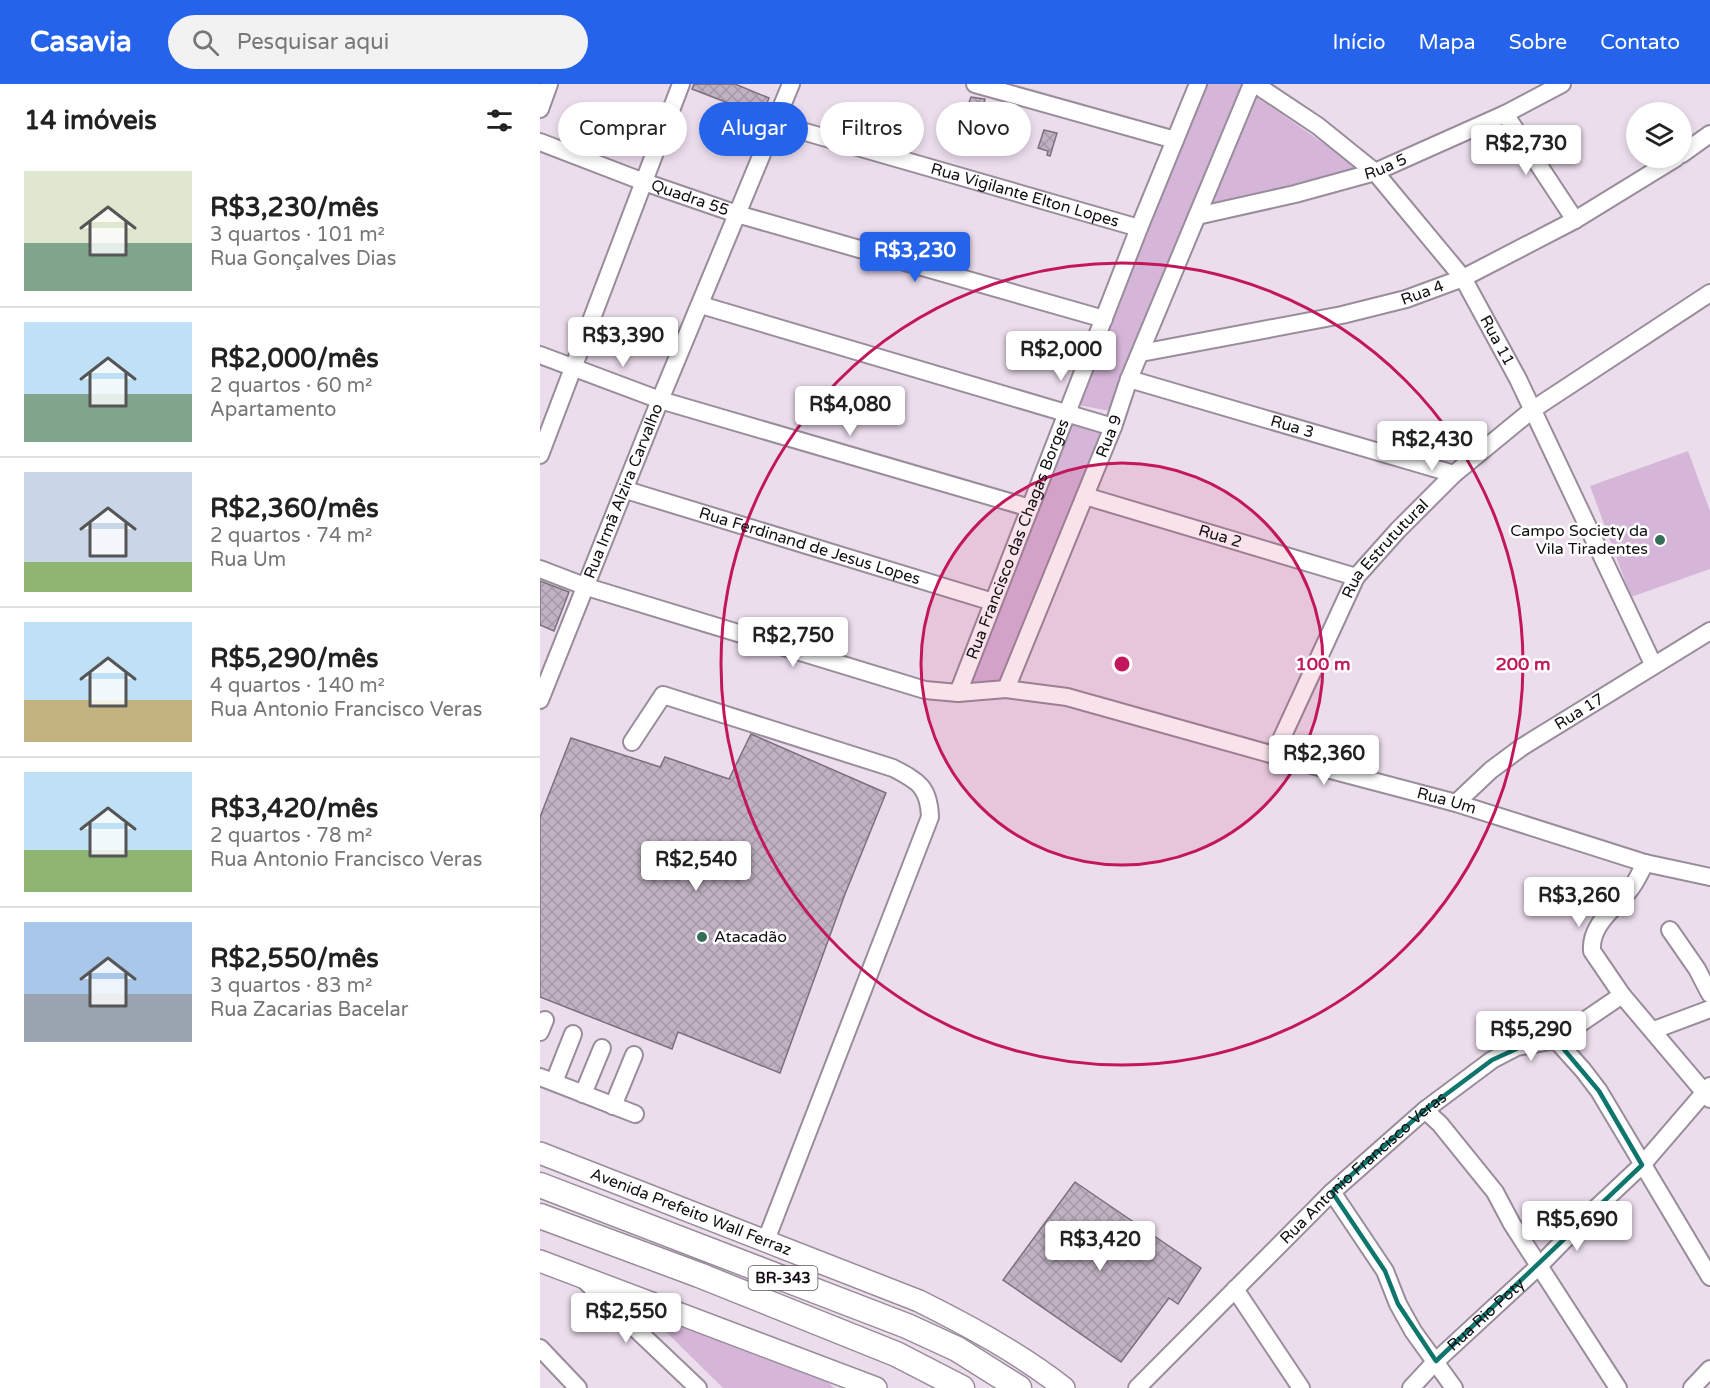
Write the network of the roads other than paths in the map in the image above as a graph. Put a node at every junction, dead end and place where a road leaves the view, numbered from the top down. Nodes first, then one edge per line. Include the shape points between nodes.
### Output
1 (549, 84) edge
2 (681, 84) edge
3 (791, 84) edge
4 (975, 84) edge
5 (1198, 84) edge
6 (1254, 84) edge
7 (1562, 84) edge
8 (783, 102) edge
9 (540, 109) edge
10 (1505, 114) junction
11 (808, 133) edge
12 (1710, 134) edge
13 (1175, 140) junction
14 (540, 142) edge
15 (1692, 147) edge
16 (761, 156) edge
17 (1661, 168) edge
18 (1375, 172) junction
19 (644, 182) junction
20 (737, 214) junction
21 (1197, 216) junction
22 (1575, 220) junction
23 (1139, 228) junction
24 (1463, 278) junction
25 (1710, 293) edge
26 (701, 306) junction
27 (1104, 319) junction
28 (1141, 353) junction
29 (540, 356) edge
30 (573, 368) junction
31 (1130, 379) junction
32 (660, 400) junction
33 (1532, 410) junction
34 (1067, 413) junction
35 (1113, 427) junction
36 (540, 455) edge
37 (1454, 474) junction
38 (626, 490) junction
39 (1085, 496) junction
40 (1030, 508) junction
41 (540, 569) edge
42 (1356, 577) junction
43 (587, 587) junction
44 (993, 602) junction
45 (1710, 631) edge
46 (1653, 664) junction
47 (1006, 689) junction
48 (958, 693) junction
49 (540, 700) edge
50 (632, 742) dead end
51 (1274, 755) junction
52 (1456, 803) junction
53 (1644, 862) junction
54 (1710, 877) edge
55 (1670, 930) dead end
56 (1622, 994) junction
57 (1710, 994) edge
58 (1710, 1009) edge
59 (1654, 1030) junction
60 (573, 1034) dead end
61 (1556, 1040) junction
62 (602, 1048) dead end
63 (634, 1055) dead end
64 (547, 1080) edge
65 (1708, 1092) edge
66 (583, 1094) junction
67 (614, 1106) junction
68 (1425, 1110) junction
69 (635, 1114) dead end
70 (540, 1153) edge
71 (1642, 1166) junction
72 (540, 1185) edge
73 (1332, 1192) junction
74 (540, 1216) edge
75 (766, 1240) junction
76 (540, 1261) edge
77 (1540, 1265) junction
78 (578, 1275) junction
79 (1710, 1278) edge
80 (1235, 1289) junction
81 (540, 1348) edge
82 (1436, 1361) junction
83 (1710, 1369) edge
84 (836, 1379) edge
85 (578, 1388) edge
86 (698, 1388) edge
87 (876, 1388) edge
88 (962, 1388) edge
89 (1019, 1388) edge
90 (1064, 1388) edge
91 (1137, 1388) edge
92 (1301, 1388) edge
93 (1411, 1388) edge
94 (1454, 1388) edge
95 (1618, 1388) edge
96 (1692, 1388) edge

1 - 9 street
2 - 19 street
3 - 8 street, Rua Irmã Alzira Carvalho
4 - 13 street
5 - 13 street, Rua Francisco das Chagas Borges
6 - 18 street, Rua 11 via 1318,126
6 - 21 street, Rua 9
7 - 10 street, Rua 5
10 - 18 street, Rua 5
10 - 22 street
11 - 23 street, Rua Vigilante Elton Lopes
12 - 15 street
13 - 23 street, Rua Francisco das Chagas Borges
14 - 19 street, Quadra 55
16 - 20 street, Rua Irmã Alzira Carvalho
17 - 22 street, Rua 4
18 - 21 street, Rua 5
18 - 24 street, Rua 11
19 - 20 street, Quadra 55
19 - 30 street
20 - 26 street, Rua Irmã Alzira Carvalho
20 - 27 street, Quadra 55
21 - 28 street, Rua 9
22 - 24 street, Rua 4
23 - 27 street, Rua Francisco das Chagas Borges
24 - 28 street, Rua 4 via 1406,299 1342,315
24 - 33 street, Rua 11
25 - 33 street, Rua Estrututural
26 - 32 street, Rua Irmã Alzira Carvalho
26 - 34 street
27 - 34 street, Rua Francisco das Chagas Borges
28 - 31 street, Rua 9
29 - 30 street
30 - 32 street
30 - 36 street
31 - 35 street, Rua 9
31 - 37 street, Rua 3
32 - 38 street, Rua Irmã Alzira Carvalho
32 - 40 street
33 - 37 street, Rua Estrututural
33 - 46 street, Rua 11
34 - 35 street
34 - 40 street, Rua Francisco das Chagas Borges
35 - 39 street, Rua 9
37 - 42 street, Rua Estrututural
38 - 43 street, Rua Irmã Alzira Carvalho
38 - 44 street, Rua Ferdinand de Jesus Lopes
39 - 42 street, Rua 2
39 - 47 street, Rua 9
40 - 44 street, Rua Francisco das Chagas Borges
41 - 43 street, Rua Um
42 - 51 street, Rua Estrututural
43 - 48 street, Rua Um via 925,690
43 - 49 street, Rua Irmã Alzira Carvalho
44 - 48 street, Rua Francisco das Chagas Borges
45 - 46 street, Rua 17
46 - 52 street, Rua 17 via 1522,747
47 - 48 street, Rua Um
47 - 51 street, Rua Um via 1067,697
50 - 75 street via 663,696 893,768 917,781 930,804 930,817
51 - 52 street, Rua Um
52 - 53 street, Rua Um
53 - 54 street, Rua Um
53 - 56 street via 1635,883 1603,918 1592,944 1592,951
55 - 57 street
56 - 59 street
56 - 61 street, Rua Antonio Francisco Veras
58 - 59 street
59 - 65 street
60 - 64 street
61 - 68 street, Rua Antonio Francisco Veras via 1506,1052
61 - 71 street via 1599,1091
62 - 66 street
63 - 67 street
64 - 66 street
65 - 71 street, Rua Rio Poty
66 - 67 street
67 - 69 street
68 - 73 street, Rua Antonio Francisco Veras
68 - 77 street via 1485,1177
70 - 75 main road, Avenida Prefeito Wall Ferraz
71 - 77 street, Rua Rio Poty
71 - 79 street
72 - 89 highway, Avenida Prefeito Wall Ferraz / BR-343 via 907,1326 957,1349
73 - 80 street, Rua Antonio Francisco Veras
73 - 82 street via 1385,1271 1413,1331
74 - 88 highway, BR-343 via 896,1354
75 - 90 main road, Avenida Prefeito Wall Ferraz via 919,1301 968,1326
76 - 78 main road
77 - 82 street, Rua Rio Poty
77 - 95 street
78 - 84 main road
78 - 86 street
80 - 91 street, Rua Antonio Francisco Veras
80 - 92 street
81 - 85 street
82 - 93 street, Rua Rio Poty
82 - 94 street
83 - 96 street
84 - 87 main road

